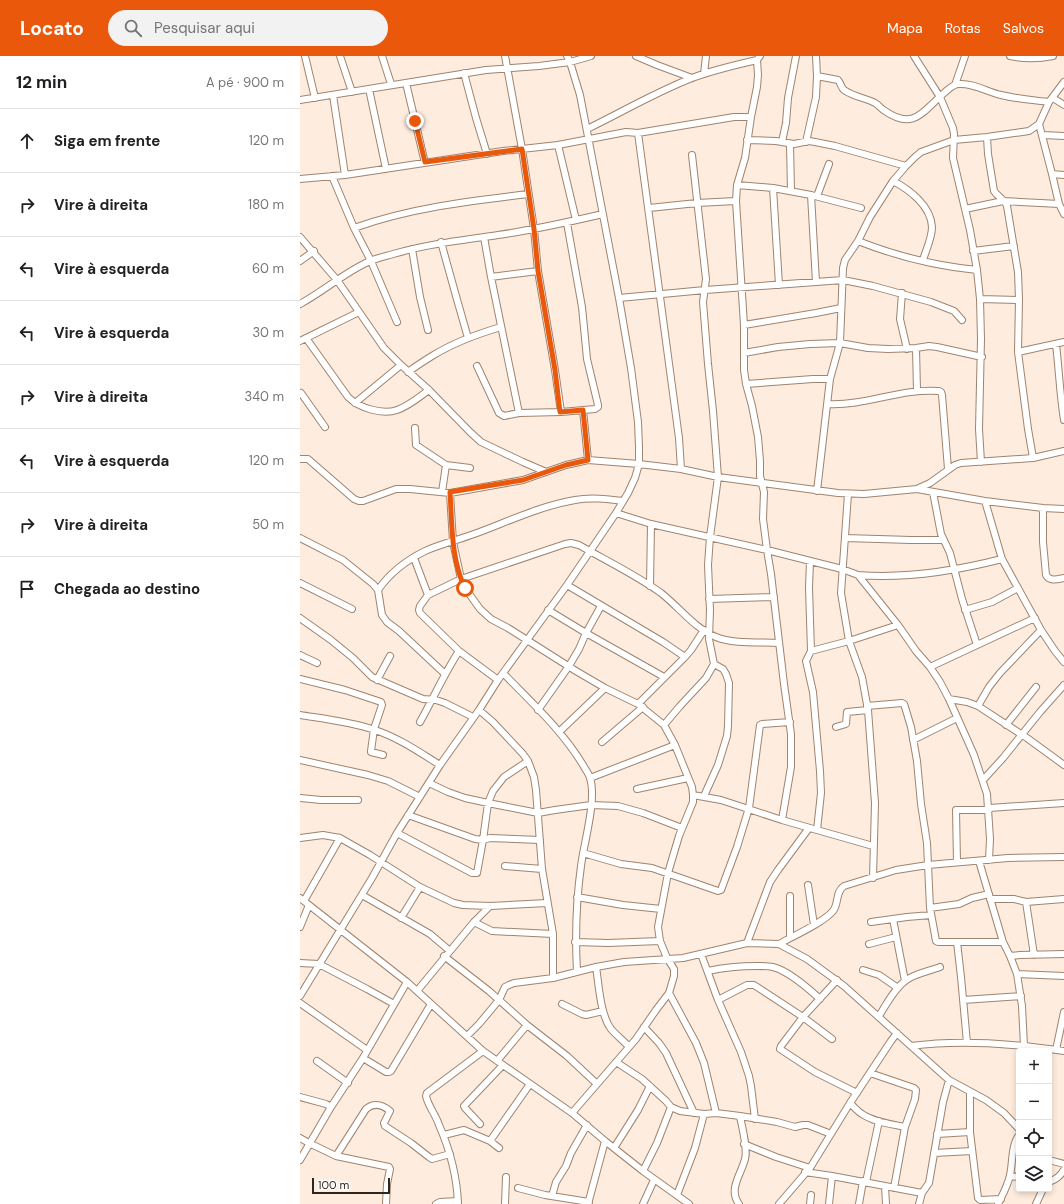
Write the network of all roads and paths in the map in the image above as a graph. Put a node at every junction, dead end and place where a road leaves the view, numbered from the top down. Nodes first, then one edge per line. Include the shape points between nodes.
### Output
1 (305, 56) edge
2 (340, 56) edge
3 (382, 56) edge
4 (506, 56) edge
5 (591, 56) edge
6 (636, 56) edge
7 (706, 56) edge
8 (796, 56) edge
9 (816, 56) edge
10 (914, 56) edge
11 (965, 56) edge
12 (1010, 56) edge
13 (1053, 56) edge
14 (759, 58) edge
15 (569, 59) edge
16 (508, 68) junction
17 (464, 73) junction
18 (704, 74) junction
19 (817, 76) junction
20 (692, 78) junction
21 (1064, 82) edge
22 (406, 83) junction
23 (391, 84) junction
24 (955, 85) junction
25 (369, 89) junction
26 (352, 92) junction
27 (333, 95) junction
28 (940, 97) junction
29 (315, 98) junction
30 (300, 100) edge
31 (1051, 100) junction
32 (1064, 105) edge
33 (751, 117) junction
34 (1039, 124) junction
35 (587, 129) junction
36 (638, 132) junction
37 (1043, 135) junction
38 (1064, 136) edge
39 (987, 137) junction
40 (589, 140) junction
41 (747, 140) junction
42 (954, 140) junction
43 (782, 142) junction
44 (806, 142) junction
45 (790, 144) junction
46 (558, 145) junction
47 (522, 149) junction
48 (487, 154) junction
49 (692, 155) dead end
50 (425, 162) junction
51 (829, 164) dead end
52 (906, 166) junction
53 (386, 169) junction
54 (1052, 174) junction
55 (345, 175) junction
56 (1064, 175) edge
57 (332, 176) junction
58 (300, 179) edge
59 (893, 181) junction
60 (738, 185) junction
61 (773, 188) junction
62 (791, 191) junction
63 (528, 194) junction
64 (814, 196) junction
65 (736, 201) junction
66 (1003, 201) junction
67 (697, 203) junction
68 (1059, 204) junction
69 (649, 208) junction
70 (861, 208) dead end
71 (965, 209) junction
72 (603, 214) junction
73 (1064, 214) edge
74 (576, 220) junction
75 (567, 223) junction
76 (354, 228) junction
77 (534, 229) junction
78 (300, 236) edge
79 (484, 237) junction
80 (442, 242) junction
81 (858, 242) junction
82 (1014, 246) junction
83 (412, 249) junction
84 (973, 251) junction
85 (314, 252) junction
86 (923, 260) junction
87 (300, 261) edge
88 (371, 261) junction
89 (977, 270) junction
90 (538, 271) junction
91 (491, 277) junction
92 (337, 280) junction
93 (842, 280) junction
94 (816, 282) junction
95 (779, 285) junction
96 (741, 288) junction
97 (705, 290) junction
98 (902, 293) junction
99 (660, 294) junction
100 (619, 298) junction
101 (980, 299) junction
102 (1019, 300) junction
103 (300, 304) edge
104 (841, 308) junction
105 (359, 312) junction
106 (962, 320) dead end
107 (397, 322) dead end
108 (744, 325) junction
109 (501, 327) junction
110 (428, 330) dead end
111 (468, 338) junction
112 (303, 339) edge
113 (1064, 342) edge
114 (840, 343) junction
115 (1056, 344) junction
116 (916, 348) junction
117 (907, 349) junction
118 (1018, 352) junction
119 (744, 353) junction
120 (982, 357) junction
121 (401, 366) junction
122 (476, 366) dead end
123 (408, 372) junction
124 (830, 379) junction
125 (746, 384) junction
126 (429, 390) junction
127 (917, 391) junction
128 (300, 393) edge
129 (355, 403) junction
130 (828, 404) junction
131 (583, 410) junction
132 (1063, 410) edge
133 (560, 412) junction
134 (519, 413) junction
135 (1064, 420) edge
136 (325, 427) dead end
137 (415, 428) dead end
138 (1064, 451) edge
139 (1034, 458) junction
140 (300, 459) edge
141 (588, 460) junction
142 (981, 462) junction
143 (639, 464) junction
144 (446, 465) junction
145 (470, 468) dead end
146 (681, 469) junction
147 (948, 469) junction
148 (546, 472) junction
149 (718, 477) junction
150 (762, 483) junction
151 (917, 489) junction
152 (817, 491) junction
153 (442, 492) junction
154 (450, 492) junction
155 (933, 492) junction
156 (848, 494) junction
157 (623, 501) junction
158 (985, 501) junction
159 (1043, 508) junction
160 (1064, 509) edge
161 (616, 513) junction
162 (651, 524) junction
163 (710, 537) junction
164 (300, 538) edge
165 (845, 538) junction
166 (943, 540) junction
167 (453, 542) junction
168 (767, 550) junction
169 (589, 551) junction
170 (414, 558) junction
171 (1002, 559) junction
172 (810, 561) junction
173 (842, 569) junction
174 (954, 570) junction
175 (858, 575) junction
176 (1064, 578) edge
177 (461, 579) junction
178 (300, 583) edge
179 (567, 585) junction
180 (650, 586) junction
181 (1018, 588) junction
182 (378, 590) junction
183 (428, 595) junction
184 (774, 597) junction
185 (709, 599) junction
186 (601, 606) junction
187 (352, 609) dead end
188 (548, 610) junction
189 (965, 610) junction
190 (300, 618) edge
191 (1035, 618) junction
192 (898, 625) junction
193 (1041, 630) junction
194 (706, 632) junction
195 (586, 633) junction
196 (527, 640) junction
197 (849, 641) junction
198 (779, 643) junction
199 (977, 644) junction
200 (459, 651) junction
201 (811, 651) junction
202 (300, 655) edge
203 (390, 656) dead end
204 (685, 657) junction
205 (1064, 662) edge
206 (317, 663) dead end
207 (714, 664) junction
208 (568, 666) junction
209 (930, 667) junction
210 (503, 673) junction
211 (445, 674) junction
212 (664, 677) junction
213 (300, 679) edge
214 (377, 680) junction
215 (498, 680) junction
216 (1064, 685) edge
217 (1036, 687) dead end
218 (605, 688) junction
219 (433, 699) junction
220 (949, 699) junction
221 (640, 705) junction
222 (978, 706) junction
223 (867, 708) junction
224 (479, 710) junction
225 (538, 710) junction
226 (300, 715) edge
227 (473, 717) junction
228 (957, 718) junction
229 (420, 722) dead end
230 (790, 722) junction
231 (664, 725) junction
232 (1006, 725) junction
233 (836, 727) dead end
234 (374, 729) junction
235 (559, 732) junction
236 (1021, 734) junction
237 (913, 740) junction
238 (602, 742) dead end
239 (675, 745) junction
240 (383, 755) dead end
241 (300, 760) edge
242 (528, 761) junction
243 (440, 765) junction
244 (1064, 765) edge
245 (590, 778) junction
246 (688, 778) junction
247 (983, 780) junction
248 (429, 783) junction
249 (637, 789) dead end
250 (693, 795) junction
251 (704, 796) junction
252 (420, 797) junction
253 (300, 798) edge
254 (358, 800) dead end
255 (488, 803) junction
256 (1064, 803) edge
257 (591, 805) junction
258 (749, 808) junction
259 (989, 809) junction
260 (538, 813) junction
261 (408, 815) junction
262 (782, 820) junction
263 (682, 828) junction
264 (809, 828) junction
265 (817, 830) junction
266 (397, 833) junction
267 (300, 838) edge
268 (340, 838) junction
269 (483, 840) junction
270 (540, 840) junction
271 (873, 846) junction
272 (583, 853) junction
273 (1064, 857) edge
274 (979, 860) junction
275 (989, 860) junction
276 (957, 862) junction
277 (381, 863) junction
278 (928, 865) junction
279 (506, 866) dead end
280 (542, 869) junction
281 (668, 873) junction
282 (873, 878) junction
283 (808, 885) dead end
284 (420, 887) junction
285 (362, 895) junction
286 (790, 896) dead end
287 (990, 896) junction
288 (577, 897) junction
289 (1064, 899) edge
290 (302, 900) edge
291 (1026, 902) junction
292 (548, 903) junction
293 (309, 905) junction
294 (490, 906) junction
295 (930, 908) junction
296 (661, 909) junction
297 (930, 916) junction
298 (401, 918) junction
299 (893, 918) junction
300 (474, 922) junction
301 (871, 922) dead end
302 (814, 924) junction
303 (300, 926) edge
304 (341, 929) junction
305 (553, 934) junction
306 (896, 937) junction
307 (790, 938) junction
308 (660, 941) junction
309 (575, 942) junction
310 (957, 942) junction
311 (1003, 942) junction
312 (747, 943) junction
313 (779, 944) junction
314 (869, 944) dead end
315 (450, 950) junction
316 (701, 954) junction
317 (1034, 954) junction
318 (1064, 954) edge
319 (444, 956) junction
320 (1010, 956) junction
321 (667, 958) junction
322 (300, 964) edge
323 (319, 964) junction
324 (596, 967) junction
325 (940, 967) dead end
326 (863, 970) dead end
327 (708, 971) junction
328 (577, 972) junction
329 (1017, 974) junction
330 (1064, 976) edge
331 (553, 978) junction
332 (837, 980) junction
333 (905, 981) junction
334 (407, 982) junction
335 (898, 988) junction
336 (417, 990) junction
337 (669, 993) junction
338 (300, 996) edge
339 (1021, 996) junction
340 (820, 999) junction
341 (499, 1000) junction
342 (718, 1000) junction
343 (963, 1000) junction
344 (300, 1003) edge
345 (394, 1004) junction
346 (431, 1004) junction
347 (562, 1004) dead end
348 (603, 1011) junction
349 (1064, 1012) edge
350 (879, 1016) junction
351 (802, 1017) junction
352 (526, 1025) junction
353 (644, 1027) junction
354 (897, 1033) junction
355 (467, 1036) junction
356 (832, 1039) dead end
357 (967, 1043) junction
358 (912, 1046) junction
359 (1024, 1046) junction
360 (629, 1047) junction
361 (367, 1050) junction
362 (1056, 1050) junction
363 (483, 1051) junction
364 (1064, 1051) edge
365 (363, 1058) junction
366 (317, 1061) dead end
367 (497, 1061) junction
368 (616, 1062) junction
369 (503, 1065) junction
370 (870, 1073) junction
371 (949, 1080) junction
372 (348, 1082) junction
373 (530, 1084) junction
374 (597, 1084) junction
375 (650, 1086) junction
376 (970, 1092) junction
377 (857, 1093) junction
378 (300, 1097) edge
379 (850, 1103) junction
380 (671, 1106) junction
381 (331, 1107) junction
382 (716, 1112) junction
383 (572, 1113) junction
384 (694, 1113) junction
385 (704, 1114) junction
386 (740, 1116) junction
387 (755, 1119) junction
388 (879, 1121) junction
389 (480, 1124) dead end
390 (587, 1125) junction
391 (1016, 1126) edge
392 (905, 1127) junction
393 (970, 1132) junction
394 (831, 1134) junction
395 (937, 1134) junction
396 (444, 1136) junction
397 (300, 1138) edge
398 (1016, 1140) edge
399 (490, 1141) junction
400 (605, 1141) junction
401 (309, 1143) junction
402 (744, 1144) junction
403 (499, 1148) dead end
404 (614, 1148) junction
405 (972, 1151) junction
406 (934, 1153) junction
407 (450, 1154) junction
408 (336, 1156) junction
409 (300, 1160) edge
410 (1052, 1161) edge
411 (1064, 1163) edge
412 (808, 1170) junction
413 (1064, 1170) edge
414 (643, 1171) junction
415 (832, 1176) junction
416 (1010, 1176) junction
417 (506, 1177) dead end
418 (1016, 1177) edge
419 (654, 1180) junction
420 (1052, 1181) edge
421 (864, 1182) junction
422 (885, 1186) junction
423 (518, 1188) dead end
424 (894, 1188) junction
425 (1042, 1192) edge
426 (922, 1193) junction
427 (811, 1195) dead end
428 (552, 1196) junction
429 (680, 1199) edge
430 (1000, 1202) edge
431 (458, 1203) edge
432 (589, 1203) edge
433 (386, 1204) edge
434 (436, 1204) edge
435 (505, 1204) edge
436 (643, 1204) edge
437 (690, 1204) edge
438 (738, 1204) edge
439 (779, 1204) edge
440 (810, 1204) edge
441 (830, 1204) edge
442 (859, 1204) edge
443 (886, 1204) edge
444 (919, 1204) edge
445 (1036, 1204) edge

1 - 29 street
2 - 26 street
3 - 23 street
4 - 16 street
5 - 15 street
6 - 20 street
7 - 18 street
8 - 43 street
9 - 19 street
10 - 28 street
11 - 24 street
12 - 13 street
14 - 18 street
14 - 33 street via 757,88
15 - 16 street
15 - 35 street via 577,81
16 - 17 street
16 - 47 street
17 - 22 street
17 - 48 street
18 - 20 street
19 - 28 street via 838,80 844,90 906,120 920,116
19 - 44 street via 816,96
20 - 35 street via 662,90
21 - 31 street
22 - 23 street
22 - 50 street
23 - 25 street
24 - 28 street
24 - 31 street via 974,86 1014,98
25 - 26 street
25 - 53 street
26 - 27 street
27 - 29 street
27 - 55 street
28 - 42 street via 953,128
29 - 30 street
31 - 32 street
31 - 34 street
33 - 36 street via 734,117
33 - 41 street
34 - 37 street
34 - 39 street via 1029,131
35 - 40 street
36 - 40 street
36 - 69 street
37 - 38 street
37 - 54 street
39 - 42 street
39 - 66 street via 994,191
40 - 46 street
40 - 72 street
41 - 43 street
41 - 60 street
42 - 52 street via 921,152
42 - 71 street via 953,158
43 - 45 street
44 - 45 street
44 - 52 street via 835,146
45 - 62 street
46 - 47 street
46 - 74 street
47 - 48 street
47 - 63 street
48 - 50 street
49 - 67 street
50 - 53 street
51 - 64 street
52 - 59 street
53 - 55 street
54 - 56 street
54 - 68 street
55 - 57 street
57 - 58 street
57 - 76 street
59 - 81 street via 870,217
59 - 86 street via 914,195 929,217 932,227
60 - 61 street
60 - 65 street
61 - 62 street
61 - 95 street
62 - 64 street
63 - 76 street via 424,209
63 - 77 street
64 - 70 street
64 - 94 street
65 - 67 street
65 - 96 street
66 - 68 street
66 - 71 street
66 - 82 street via 1007,206
67 - 69 street
67 - 97 street via 706,279
68 - 73 street
69 - 99 street
71 - 84 street
72 - 74 street
72 - 100 street
74 - 75 street
75 - 77 street
75 - 131 street via 582,307 587,359 598,405 597,409
76 - 88 street
77 - 79 street
77 - 90 street
78 - 85 street
79 - 80 street
79 - 91 street
80 - 83 street
80 - 111 street
81 - 86 street via 889,253
81 - 93 street via 845,260
82 - 84 street
82 - 102 street
83 - 88 street
83 - 110 street
84 - 89 street
85 - 87 street
85 - 92 street
86 - 89 street via 954,268
88 - 92 street
88 - 107 street
89 - 101 street
90 - 91 street
90 - 133 street
91 - 109 street
92 - 103 street
92 - 105 street
93 - 94 street
93 - 98 street
93 - 104 street
94 - 95 street
95 - 96 street
96 - 97 street
96 - 108 street
97 - 99 street
97 - 149 street via 703,302 706,348
98 - 106 street via 954,311
98 - 117 street via 900,319
99 - 100 street
99 - 146 street
100 - 143 street via 638,422
101 - 102 street
101 - 120 street
102 - 118 street
104 - 108 street
104 - 114 street
105 - 112 street
105 - 121 street via 384,348
108 - 119 street
109 - 111 street
109 - 134 street
111 - 123 street via 432,356
112 - 129 street
113 - 115 street
114 - 117 street via 868,348
114 - 119 street via 778,347
114 - 124 street
115 - 118 street
115 - 132 street
116 - 117 street
116 - 120 street via 937,347
116 - 127 street
118 - 139 street
119 - 125 street
120 - 142 street via 979,429
121 - 123 street
121 - 129 street
122 - 134 street via 498,413 504,416
123 - 126 street
124 - 125 street
124 - 130 street
125 - 150 street via 758,437
126 - 129 street via 397,410 377,410
126 - 148 street via 481,442
127 - 130 street via 849,404
127 - 147 street via 941,392
128 - 136 street
130 - 152 street
131 - 133 street
131 - 141 street
132 - 135 street
133 - 134 street
137 - 144 street via 416,445
138 - 139 street
139 - 142 street
140 - 153 street via 308,459 358,501 396,490
141 - 143 street
141 - 148 street
142 - 147 street via 961,463
143 - 146 street
143 - 157 street
144 - 145 street
144 - 153 street
146 - 149 street
147 - 151 street via 930,483
148 - 154 street via 523,480
149 - 150 street
149 - 163 street
150 - 152 street
150 - 168 street
151 - 155 street
151 - 156 street
152 - 156 street
153 - 154 street
154 - 167 street
155 - 158 street
155 - 166 street
156 - 165 street
157 - 161 street
157 - 167 street via 591,498 554,504
158 - 159 street
158 - 171 street
159 - 160 street
159 - 176 street via 1046,575 1050,579
161 - 162 street
161 - 169 street
162 - 163 street
162 - 180 street
163 - 168 street
163 - 185 street
164 - 182 street via 343,560
165 - 166 street
165 - 173 street
166 - 174 street via 950,553
167 - 170 street via 439,545
167 - 177 street
168 - 172 street
168 - 184 street
169 - 177 street via 578,545 565,544
169 - 179 street
169 - 180 street
170 - 182 street via 389,576
170 - 183 street
171 - 174 street
171 - 181 street
172 - 173 street
172 - 201 street
173 - 175 street
173 - 197 street via 841,594
174 - 175 street via 926,575
174 - 189 street
175 - 192 street
177 - 183 street
177 - 196 street via 486,615
178 - 187 street
179 - 186 street
179 - 188 street
180 - 194 street
181 - 189 street via 992,602
181 - 191 street
182 - 211 street via 382,615 387,622
183 - 200 street via 420,606 420,614
184 - 185 street
184 - 198 street
185 - 194 street
186 - 195 street
186 - 204 street via 658,638
188 - 195 street
188 - 196 street
189 - 199 street
190 - 214 street via 331,640
191 - 193 street
191 - 199 street
192 - 197 street
192 - 209 street
193 - 205 street
193 - 222 street via 1000,673
194 - 198 street via 734,641
194 - 204 street
194 - 207 street
195 - 208 street
195 - 212 street
196 - 208 street
196 - 210 street
197 - 201 street
197 - 223 street via 862,677
198 - 230 street
199 - 209 street
200 - 211 street
200 - 215 street
201 - 265 street via 806,661 813,692 820,770 821,793
202 - 206 street
203 - 214 street
204 - 212 street
207 - 231 street via 706,678
207 - 251 street via 723,670 729,683 728,726 718,765
208 - 218 street
208 - 225 street
209 - 220 street
210 - 215 street
210 - 225 street
211 - 219 street
212 - 221 street
213 - 234 street via 381,702
214 - 219 street via 423,699
215 - 224 street
216 - 236 street
217 - 232 street
218 - 221 street
218 - 235 street
219 - 227 street via 445,702
219 - 229 street
220 - 222 street
220 - 228 street
221 - 231 street
221 - 238 street
222 - 232 street
223 - 233 street via 847,712 846,724
223 - 237 street via 904,704
223 - 271 street via 875,802
224 - 227 street
224 - 242 street via 501,730
225 - 235 street
226 - 234 street
227 - 243 street
228 - 237 street
228 - 247 street
230 - 258 street via 760,725
230 - 262 street via 791,767
231 - 239 street
232 - 236 street
234 - 240 street via 371,752
234 - 243 street
235 - 245 street
236 - 244 street
236 - 247 street
237 - 278 street
239 - 245 street
239 - 246 street
241 - 252 street via 368,774
242 - 255 street via 498,783
242 - 260 street via 536,790
243 - 248 street
245 - 257 street
246 - 249 street
246 - 250 street
247 - 259 street
248 - 252 street
248 - 255 street via 448,792
250 - 251 street
250 - 263 street via 690,811
251 - 258 street
252 - 261 street
253 - 254 street
255 - 260 street
255 - 269 street
256 - 259 street
257 - 260 street
257 - 263 street via 628,808
257 - 272 street
258 - 262 street
258 - 281 street via 721,890
259 - 275 street
259 - 276 street via 956,810
260 - 270 street
261 - 266 street
261 - 269 street
262 - 264 street
263 - 281 street
264 - 265 street
264 - 312 street via 770,882
265 - 271 street
266 - 269 street via 475,874
266 - 277 street
267 - 268 street via 323,835
268 - 277 street
268 - 290 street
269 - 270 street
270 - 280 street
271 - 282 street
272 - 281 street via 621,864
272 - 288 street
273 - 275 street
274 - 275 street
274 - 276 street
274 - 287 street
276 - 278 street
277 - 284 street
277 - 285 street
278 - 282 street via 896,870
278 - 295 street
279 - 280 street
280 - 292 street
281 - 296 street
282 - 302 street via 841,888 834,910
283 - 302 street
284 - 294 street via 454,903
284 - 298 street
285 - 298 street
285 - 304 street
286 - 307 street
287 - 291 street
287 - 295 street
287 - 311 street
288 - 296 street
288 - 309 street
289 - 291 street
290 - 293 street
291 - 317 street
292 - 294 street
292 - 305 street
293 - 303 street
293 - 304 street
294 - 300 street
295 - 297 street
296 - 308 street via 658,927
297 - 299 street
297 - 310 street via 936,941
298 - 315 street via 430,934
299 - 301 street
299 - 306 street
300 - 305 street via 492,931
300 - 315 street
302 - 307 street
304 - 323 street
304 - 334 street
305 - 331 street
306 - 314 street
306 - 333 street
307 - 313 street
308 - 309 street
308 - 321 street
309 - 328 street
310 - 311 street
310 - 343 street
311 - 320 street
312 - 313 street
312 - 316 street
313 - 332 street via 807,959
315 - 319 street
316 - 321 street
316 - 327 street
317 - 318 street
317 - 320 street
319 - 336 street
319 - 341 street
320 - 329 street
321 - 324 street
321 - 337 street via 674,969
322 - 323 street
323 - 338 street
323 - 345 street
324 - 328 street
324 - 348 street
325 - 333 street
326 - 335 street via 879,975
327 - 340 street via 738,966 773,967 806,986
327 - 342 street
328 - 331 street
329 - 330 street
329 - 339 street
331 - 341 street via 508,985
332 - 340 street
332 - 350 street
333 - 335 street
334 - 336 street
334 - 345 street
335 - 350 street
336 - 346 street
337 - 353 street
337 - 382 street via 704,1063
339 - 343 street
339 - 359 street
340 - 351 street
341 - 352 street
341 - 355 street
342 - 351 street via 752,984
342 - 387 street via 749,1076
343 - 357 street
344 - 361 street
345 - 361 street
346 - 355 street
346 - 365 street via 391,1071 386,1072
347 - 348 street via 586,1015
348 - 360 street via 611,1028
349 - 362 street
350 - 354 street
351 - 356 street
351 - 377 street via 780,1049 814,1072
352 - 367 street
352 - 374 street via 567,1056
353 - 360 street
353 - 384 street via 666,1053
354 - 358 street
354 - 370 street
355 - 363 street
357 - 358 street
357 - 359 street
358 - 371 street
359 - 362 street
360 - 368 street
361 - 365 street
362 - 364 street
363 - 367 street
363 - 396 street via 427,1093 427,1099
365 - 372 street
366 - 372 street
367 - 369 street
368 - 374 street
368 - 375 street
369 - 373 street
369 - 389 street via 464,1106
370 - 377 street
370 - 392 street via 916,1090
371 - 376 street
371 - 395 street
372 - 381 street
373 - 383 street
373 - 399 street
374 - 383 street
375 - 380 street
375 - 404 street
376 - 391 street via 1004,1113
376 - 393 street
377 - 379 street
378 - 381 street
379 - 388 street via 860,1113
379 - 394 street
380 - 384 street via 680,1111
380 - 414 street
381 - 401 street
382 - 385 street
382 - 386 street
383 - 390 street
384 - 385 street
385 - 429 street
386 - 387 street
386 - 402 street
387 - 394 street via 795,1127 808,1125
388 - 392 street
388 - 421 street
390 - 400 street
390 - 428 street via 556,1182
392 - 424 street
393 - 395 street
393 - 405 street
394 - 412 street
395 - 406 street
396 - 399 street via 464,1130
396 - 407 street
397 - 401 street
398 - 416 street
399 - 403 street
400 - 404 street
400 - 432 street
401 - 408 street
401 - 409 street
402 - 412 street
402 - 438 street via 746,1154 734,1190
404 - 414 street
405 - 406 street
405 - 430 street via 978,1198
406 - 426 street via 929,1183
407 - 408 street via 432,1159 429,1157 385,1126 390,1111 379,1104 366,1108
407 - 431 street via 456,1178
408 - 433 street via 389,1166
410 - 411 street
412 - 415 street
412 - 439 street
413 - 420 street
414 - 419 street
415 - 421 street
415 - 441 street
416 - 418 street
416 - 430 street
417 - 435 street
419 - 429 street
419 - 436 street
421 - 422 street
421 - 442 street
422 - 424 street
422 - 443 street
423 - 428 street
424 - 426 street
425 - 445 street
426 - 444 street
427 - 440 street
428 - 432 street
429 - 437 street
431 - 434 street

